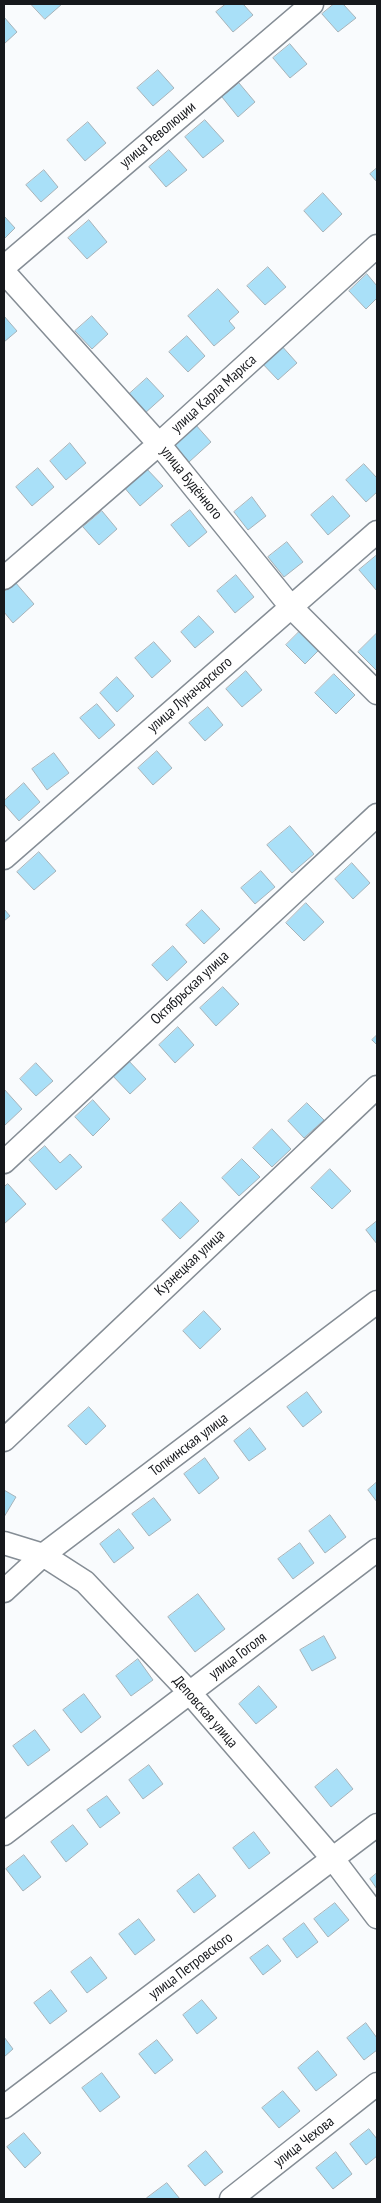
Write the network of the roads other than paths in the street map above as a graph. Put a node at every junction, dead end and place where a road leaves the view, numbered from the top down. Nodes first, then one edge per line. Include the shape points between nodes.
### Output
1 (312, 4) edge
2 (377, 246) edge
3 (4, 267) edge
4 (4, 272) edge
5 (159, 444) junction
6 (377, 532) edge
7 (4, 578) edge
8 (291, 607) junction
9 (377, 693) edge
10 (377, 815) edge
11 (4, 858) edge
12 (377, 1087) edge
13 (4, 1162) edge
14 (377, 1302) edge
15 (4, 1440) edge
16 (4, 1543) edge
17 (377, 1550) edge
18 (43, 1554) junction
19 (4, 1591) edge
20 (190, 1693) junction
21 (377, 1824) edge
22 (4, 1834) edge
23 (333, 1859) junction
24 (377, 1917) edge
25 (377, 2084) edge
26 (4, 2107) edge
27 (231, 2199) edge

1 - 3 street, улица Революции
2 - 5 street, улица Карла Маркса
4 - 5 street, улица Будённого
5 - 7 street, улица Карла Маркса
5 - 8 street, улица Будённого
6 - 8 street, улица Луначарского
8 - 9 street, улица Будённого
8 - 11 street, улица Луначарского
10 - 13 street, Октябрьская улица
12 - 15 street, Кузнецкая улица
14 - 18 street, Топкинская улица
16 - 18 street, Деповская улица
17 - 20 street, улица Гоголя
18 - 19 street, Топкинская улица
18 - 20 street, Деповская улица via 85,1582
20 - 22 street, улица Гоголя
20 - 23 street, Деповская улица
21 - 23 street, улица Петровского
23 - 24 street, Деповская улица
23 - 26 street, улица Петровского
25 - 27 street, улица Чехова

